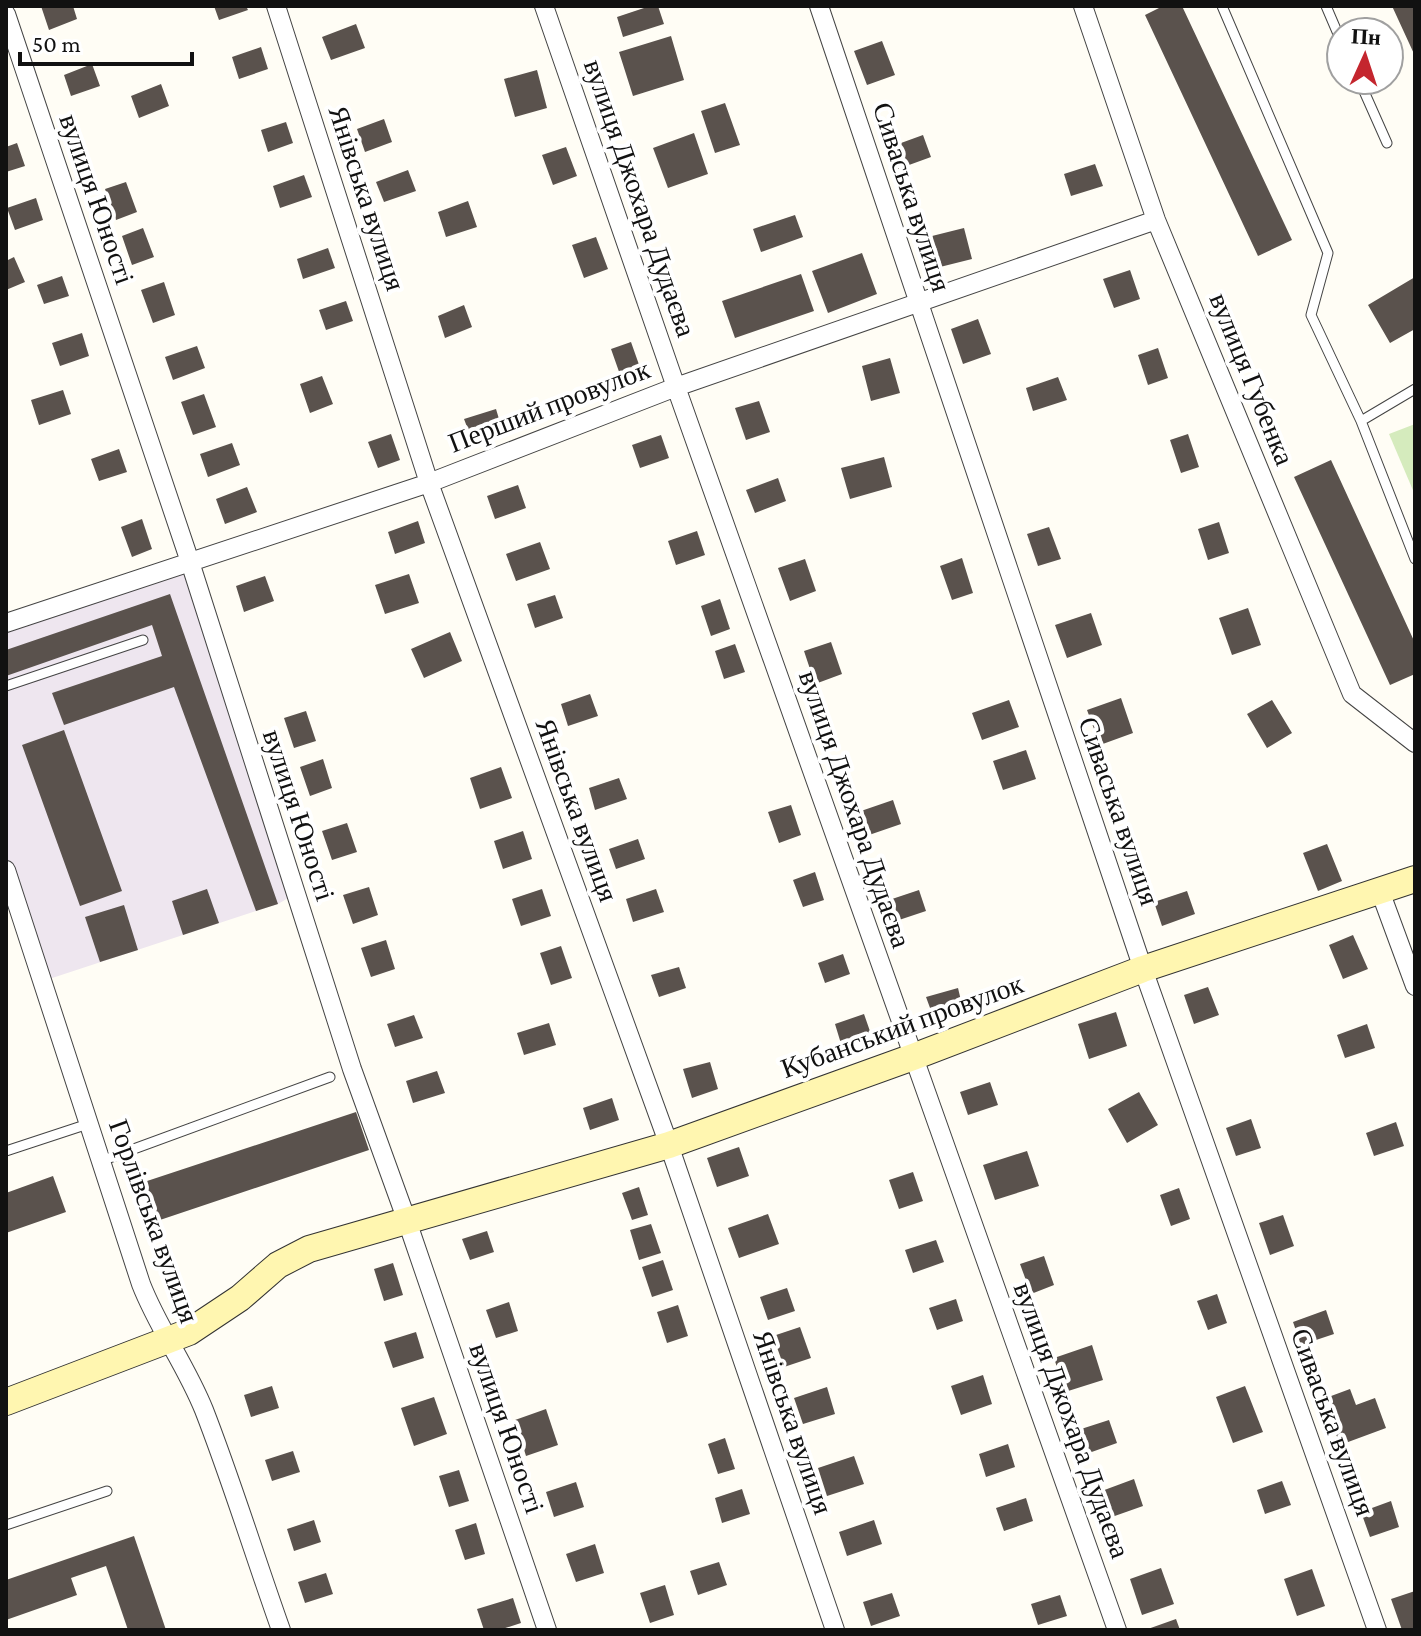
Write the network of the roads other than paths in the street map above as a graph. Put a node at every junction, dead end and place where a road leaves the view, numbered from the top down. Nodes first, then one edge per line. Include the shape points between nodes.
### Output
1 (276, 6) edge
2 (544, 6) edge
3 (819, 6) edge
4 (1083, 6) edge
5 (1222, 6) edge
6 (6, 14) edge
7 (1366, 96) edge
8 (1387, 143) dead end
9 (1156, 220) junction
10 (917, 303) junction
11 (676, 387) junction
12 (1415, 389) edge
13 (1361, 421) junction
14 (429, 483) junction
15 (1415, 559) edge
16 (190, 562) junction
17 (6, 623) edge
18 (143, 640) dead end
19 (6, 686) edge
20 (1415, 743) edge
21 (6, 870) edge
22 (1415, 879) edge
23 (1380, 891) junction
24 (1143, 969) junction
25 (1415, 986) edge
26 (913, 1057) junction
27 (330, 1077) dead end
28 (88, 1124) junction
29 (669, 1145) junction
30 (6, 1151) edge
31 (101, 1161) junction
32 (407, 1221) junction
33 (168, 1342) junction
34 (6, 1402) edge
35 (107, 1491) dead end
36 (6, 1525) edge
37 (281, 1630) edge
38 (547, 1630) edge
39 (835, 1630) edge
40 (1117, 1630) edge
41 (1377, 1630) edge

1 - 14 street, Янівська вулиця
2 - 11 street, вулиця Джохара Дудаєва
3 - 10 street, Сиваська вулиця
4 - 9 street, вулиця Губенка
5 - 13 lane via 1328,253 1311,315
6 - 16 street, вулиця Юності
7 - 8 lane
9 - 10 street, Перший провулок
9 - 20 street, вулиця Губенка via 1352,694
10 - 11 street, Перший провулок
10 - 24 street, Сиваська вулиця
11 - 14 street, Перший провулок
11 - 26 street, вулиця Джохара Дудаєва
12 - 13 lane
13 - 15 lane
14 - 16 street, Перший провулок
14 - 29 street, Янівська вулиця
16 - 17 street, Перший провулок
16 - 32 street, вулиця Юності via 352,1069
18 - 19 lane
21 - 28 street, Горлівська вулиця
22 - 23 street, Кубанський провулок
23 - 24 street, Кубанський провулок
23 - 25 street
24 - 26 street, Кубанський провулок
24 - 41 street, Сиваська вулиця
26 - 29 street, Кубанський провулок
26 - 40 street, вулиця Джохара Дудаєва
27 - 31 lane
28 - 30 lane
28 - 31 street, Горлівська вулиця
29 - 32 street, Кубанський провулок
29 - 39 street, Янівська вулиця
31 - 33 street, Горлівська вулиця via 141,1284
32 - 33 street, Кубанський провулок via 293,1256 218,1313
32 - 38 street, вулиця Юності
33 - 34 street, Кубанський провулок
33 - 37 street, Горлівська вулиця via 204,1410
35 - 36 lane

